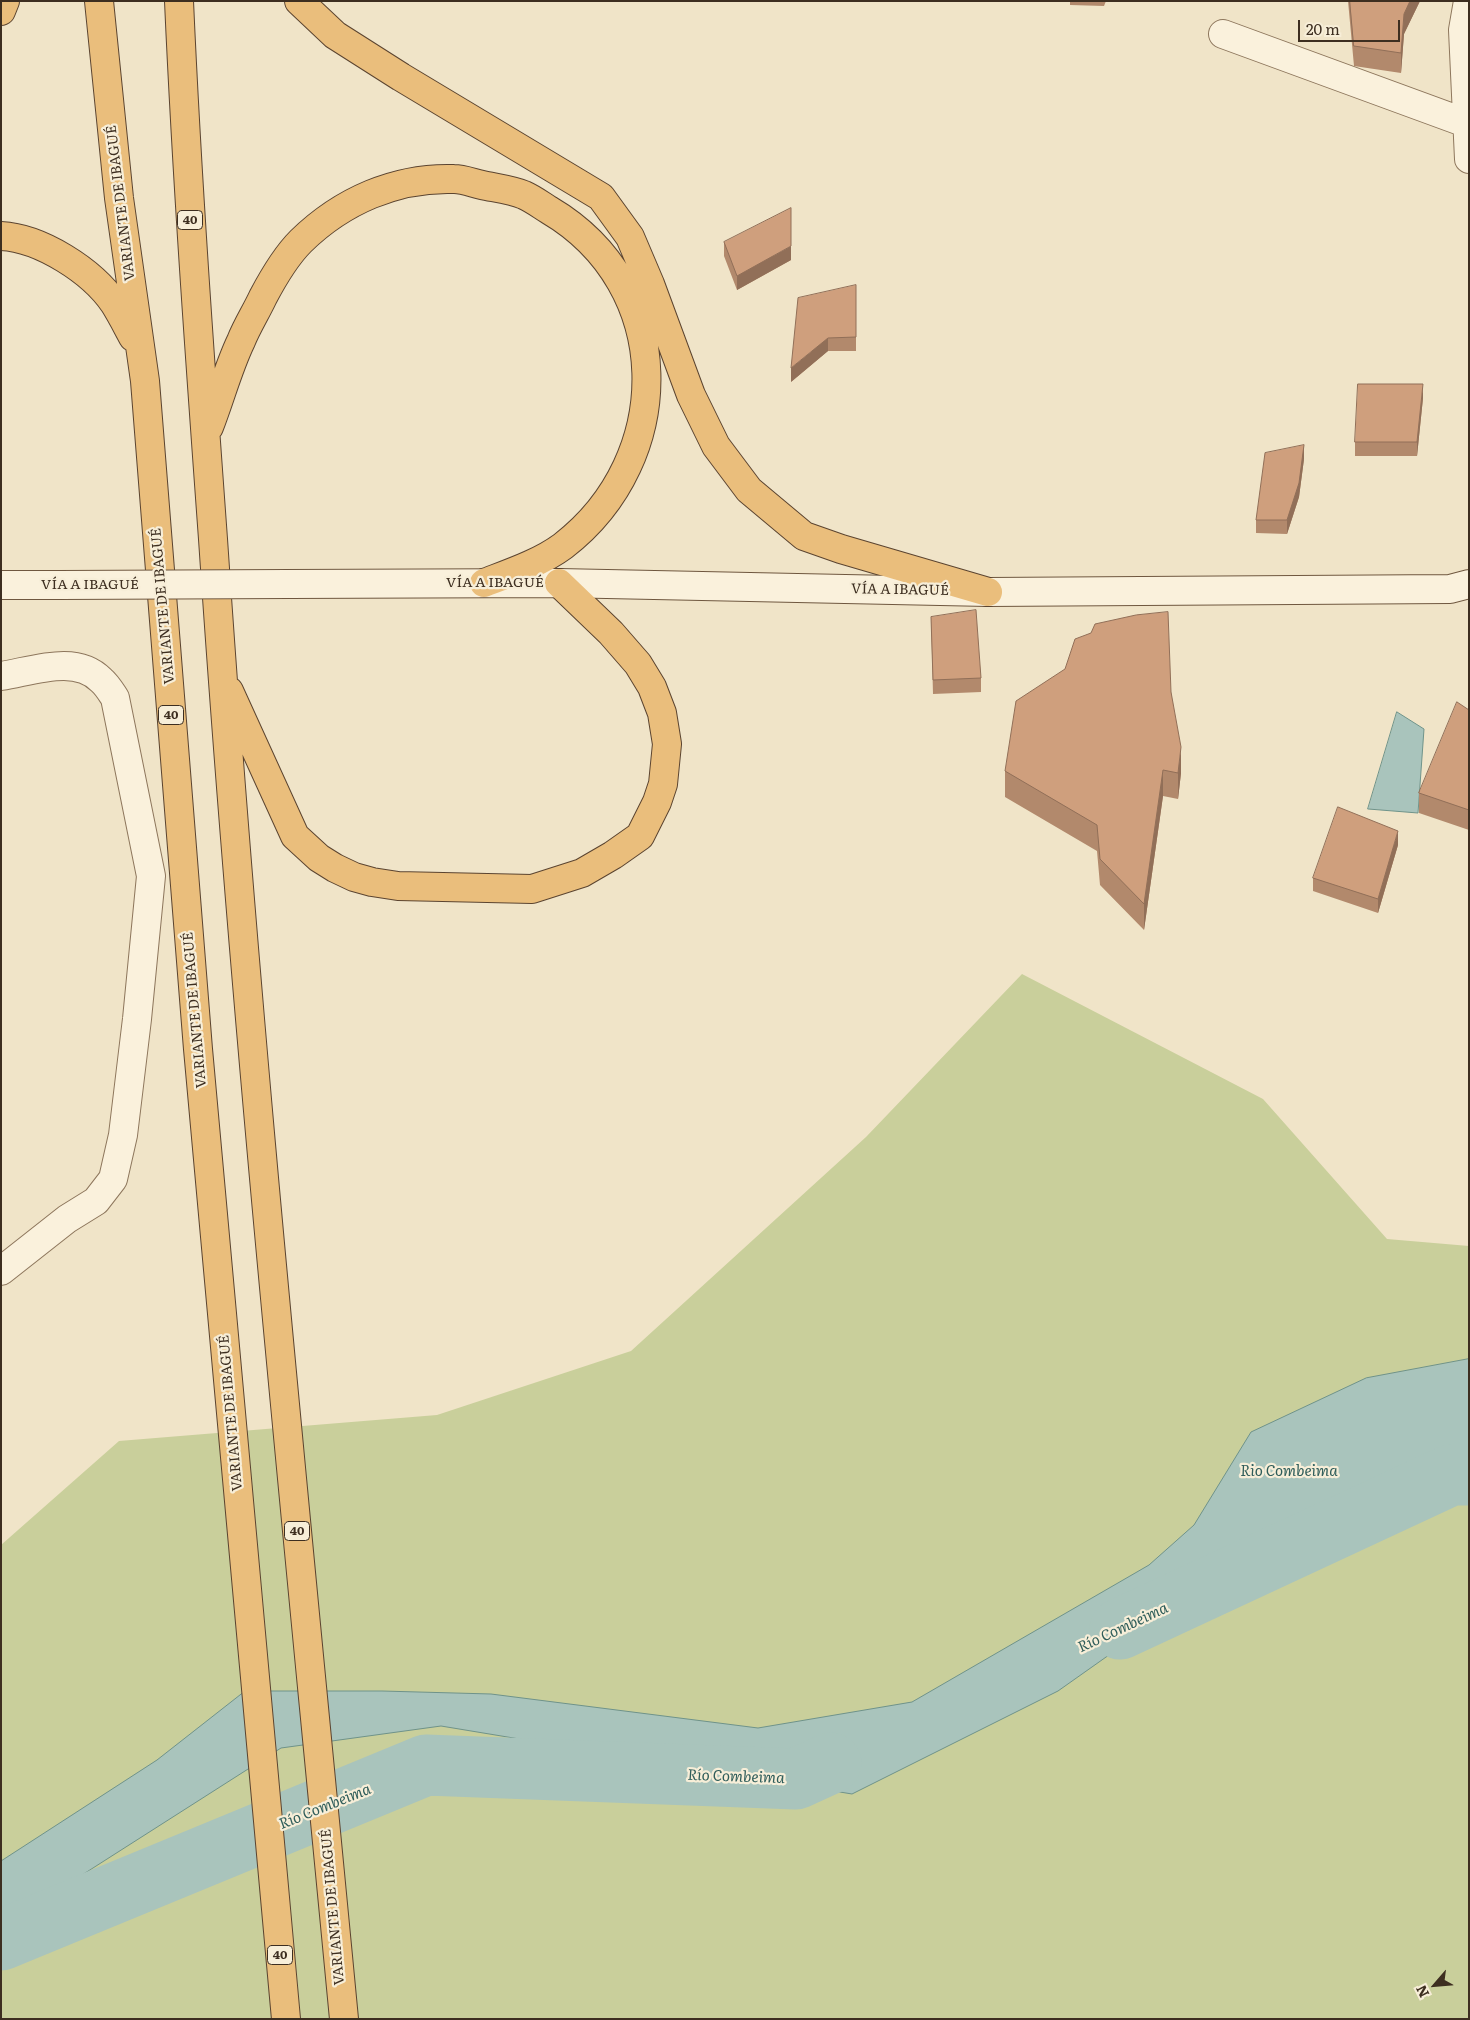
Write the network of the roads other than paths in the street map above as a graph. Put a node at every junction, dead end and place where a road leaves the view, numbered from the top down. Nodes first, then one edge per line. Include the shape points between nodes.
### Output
1 (5, 1) edge
2 (100, 1) edge
3 (179, 1) edge
4 (299, 1) edge
5 (1468, 1) edge
6 (1, 11) edge
7 (1466, 30) edge
8 (1223, 34) dead end
9 (1466, 122) junction
10 (1469, 159) edge
11 (1, 236) edge
12 (145, 381) junction
13 (205, 438) junction
14 (559, 583) junction
15 (484, 584) junction
16 (1469, 584) edge
17 (1, 585) edge
18 (988, 592) junction
19 (221, 673) junction
20 (1, 676) edge
21 (1, 1271) edge
22 (286, 2019) edge
23 (344, 2019) edge

1 - 6 highway
2 - 12 highway, VARIANTE DE IBAGUÉ / 40 via 119,198
3 - 13 highway, VARIANTE DE IBAGUÉ / 40
4 - 18 highway via 335,35 601,197 630,237 691,395 716,446 749,490 804,536
5 - 7 main road
7 - 9 main road
8 - 9 main road
9 - 10 main road
11 - 12 highway via 48,249 84,272 114,302 134,340
12 - 22 highway, VARIANTE DE IBAGUÉ / 40 via 198,1049
13 - 15 highway via 240,341 276,273 300,242 338,210 369,194 415,181 456,179 524,195 571,223 602,254 627,294 642,333 647,373 646,407 626,472 597,514 562,546
13 - 19 highway, VARIANTE DE IBAGUÉ / 40
14 - 15 main road, VÍA A IBAGUÉ
14 - 18 main road, VÍA A IBAGUÉ
14 - 19 highway via 611,633 638,664 652,687 662,713 667,744 666,765 657,802 640,836 582,873 532,889 398,886 354,877 319,858 295,836
15 - 17 main road, VÍA A IBAGUÉ, bridge
16 - 18 main road, VÍA A IBAGUÉ via 1450,589
19 - 23 highway, VARIANTE DE IBAGUÉ / 40 via 251,1043
20 - 21 main road via 73,665 87,670 106,686 115,698 151,876 123,1135 113,1179 96,1201 67,1219

